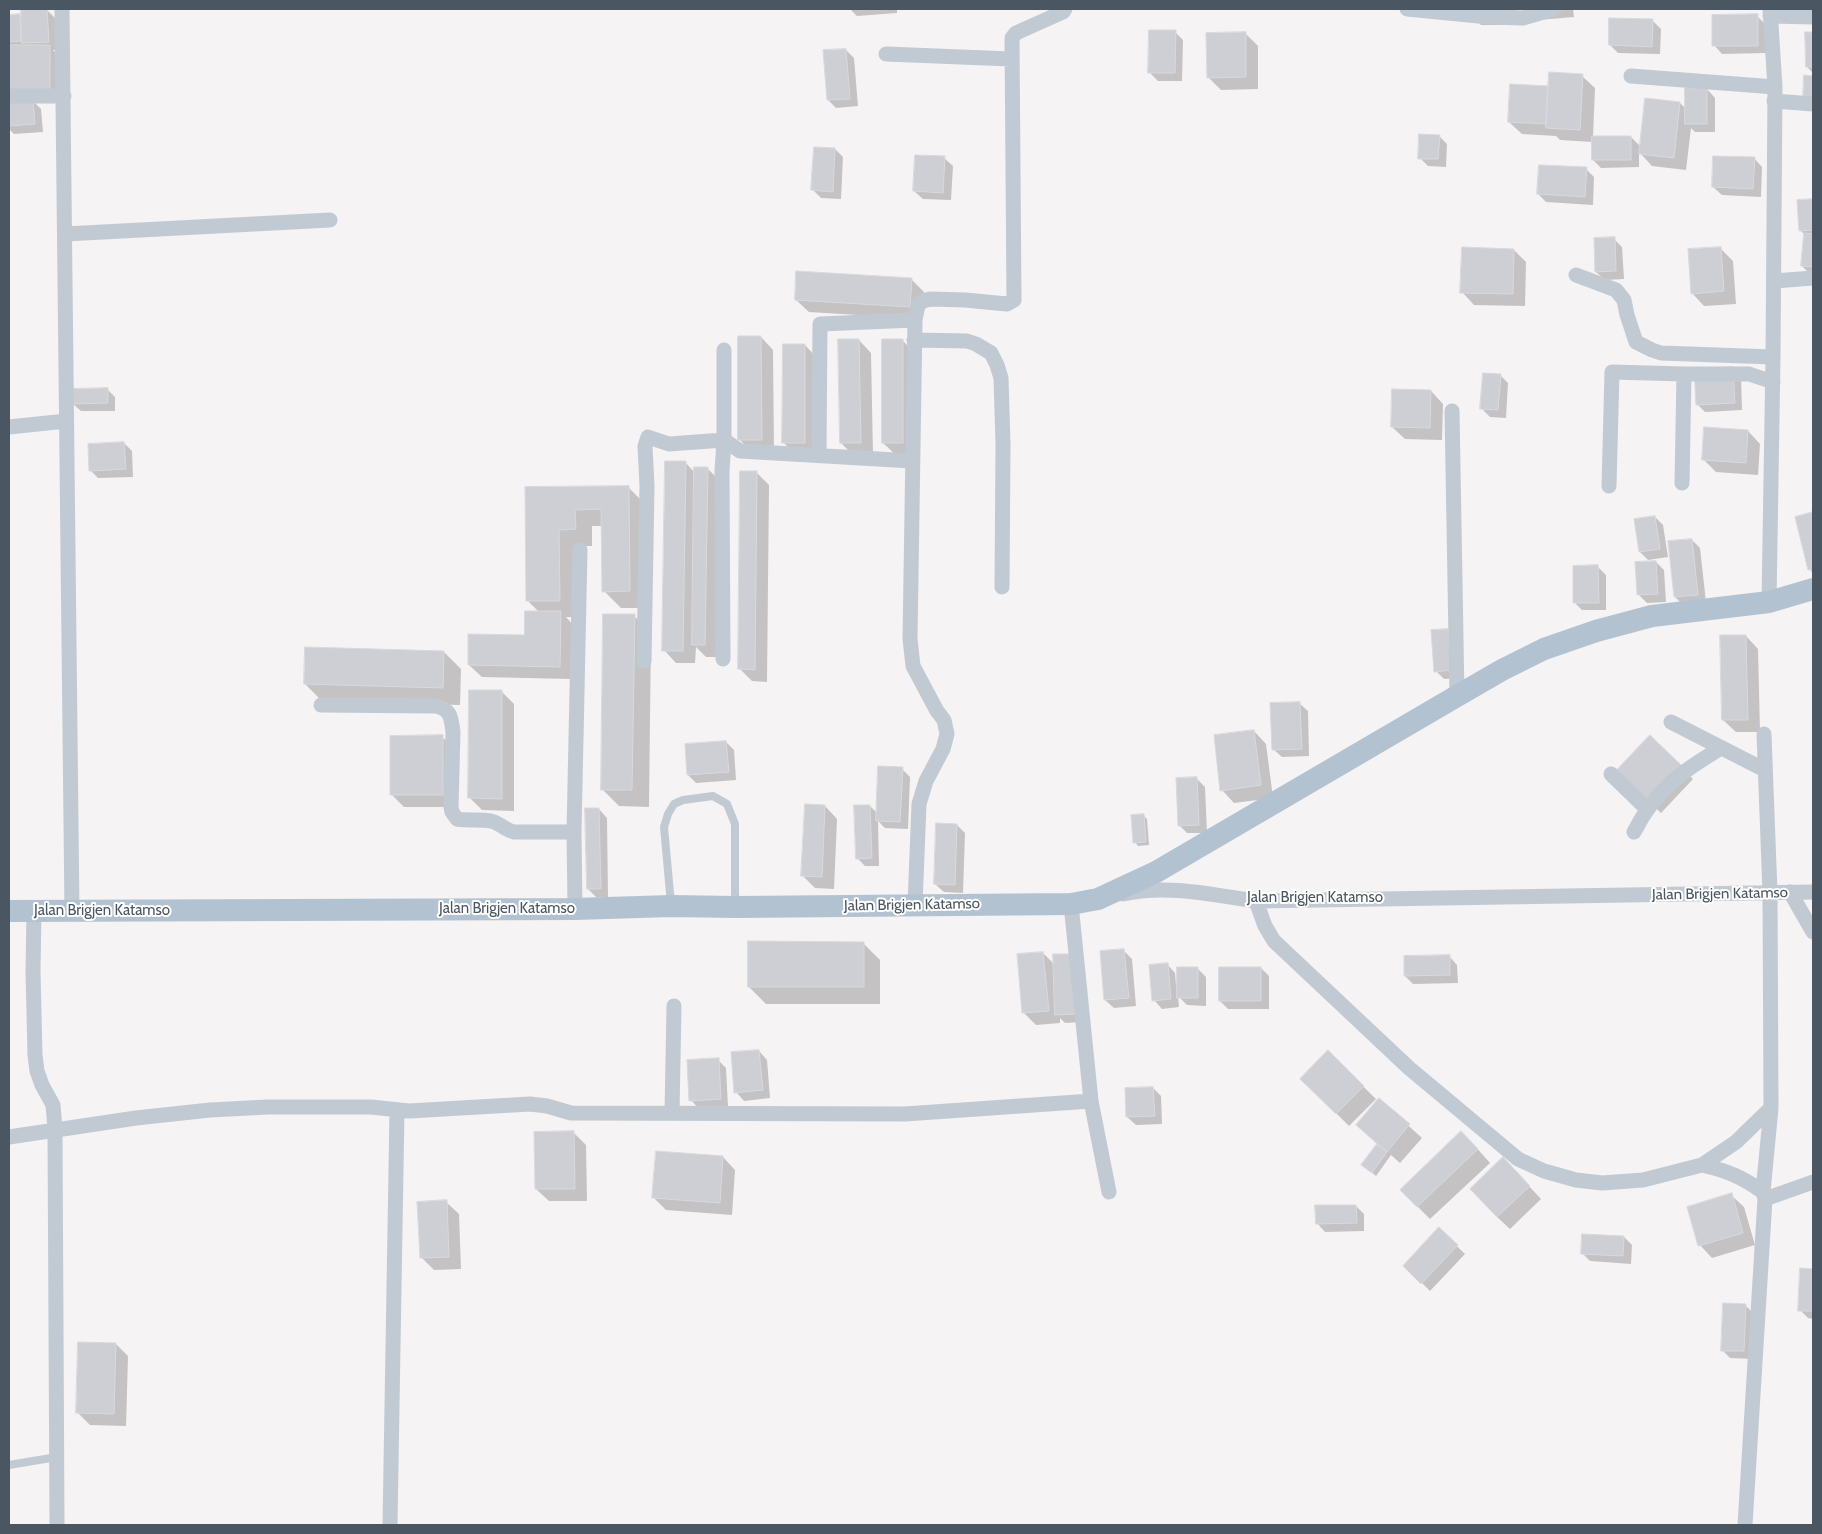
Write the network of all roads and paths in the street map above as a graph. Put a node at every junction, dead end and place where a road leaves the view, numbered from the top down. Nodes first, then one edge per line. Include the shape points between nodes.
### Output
1 (62, 9) edge
2 (1065, 9) edge
3 (1406, 9) edge
4 (1554, 9) edge
5 (1508, 13) edge
6 (1770, 13) edge
7 (1813, 17) edge
8 (886, 54) dead end
9 (1011, 59) junction
10 (1631, 76) dead end
11 (1774, 94) junction
12 (9, 96) edge
13 (64, 96) junction
14 (1813, 104) edge
15 (330, 220) dead end
16 (65, 234) junction
17 (1576, 275) dead end
18 (1813, 278) edge
19 (1774, 281) junction
20 (915, 320) junction
21 (914, 340) junction
22 (724, 350) dead end
23 (1773, 356) junction
24 (1684, 374) junction
25 (1773, 382) junction
26 (1452, 411) dead end
27 (66, 421) junction
28 (9, 427) edge
29 (724, 440) junction
30 (819, 455) junction
31 (912, 461) junction
32 (1682, 483) dead end
33 (1609, 486) dead end
34 (580, 550) dead end
35 (1002, 587) dead end
36 (1813, 589) edge
37 (1769, 602) junction
38 (723, 658) dead end
39 (644, 660) dead end
40 (1457, 696) junction
41 (321, 705) dead end
42 (1671, 722) dead end
43 (1764, 734) dead end
44 (1721, 748) junction
45 (1765, 770) junction
46 (1611, 774) dead end
47 (1647, 809) junction
48 (574, 832) junction
49 (1634, 832) dead end
50 (1790, 892) junction
51 (1813, 892) edge
52 (1770, 893) junction
53 (1098, 899) junction
54 (1256, 901) junction
55 (1071, 904) junction
56 (916, 905) junction
57 (671, 906) junction
58 (735, 907) junction
59 (575, 909) junction
60 (34, 910) junction
61 (9, 911) edge
62 (72, 912) junction
63 (1813, 932) edge
64 (674, 1006) dead end
65 (1091, 1101) junction
66 (1771, 1108) junction
67 (397, 1110) junction
68 (672, 1114) junction
69 (55, 1129) junction
70 (9, 1137) edge
71 (1702, 1165) junction
72 (1813, 1182) edge
73 (1109, 1192) dead end
74 (1764, 1196) junction
75 (57, 1458) junction
76 (9, 1464) edge
77 (56, 1525) edge
78 (390, 1525) edge
79 (1746, 1525) edge

1 - 13 street
2 - 9 street via 1016,33 1012,38
3 - 5 street via 1489,18
4 - 5 street via 1523,18
6 - 7 street
6 - 11 street
8 - 9 street
9 - 20 street via 1014,300 1007,304 930,299 918,305
10 - 11 street
11 - 14 street
11 - 19 street
12 - 13 street
13 - 16 street
15 - 16 street
16 - 27 street
17 - 23 street via 1616,290 1624,300 1632,336 1641,345 1661,353
18 - 19 street
19 - 23 street
20 - 21 street
20 - 30 street via 820,324
21 - 31 street
21 - 35 street via 967,341 991,354 997,365 1001,378
22 - 29 street
23 - 25 street
24 - 25 street via 1750,374
24 - 32 street
24 - 33 street via 1612,372
25 - 37 street
26 - 40 street
27 - 28 street
27 - 62 street
29 - 30 street via 740,450
29 - 38 street
29 - 39 street via 669,444 648,437 644,446 647,486
30 - 31 street
31 - 56 street via 911,651 913,666 944,720 947,734 919,804
34 - 48 street
36 - 37 main road
37 - 40 main road via 1652,616 1596,631 1544,649
40 - 53 main road via 1156,872
41 - 48 street via 443,708 448,712 453,732 451,807 457,819 490,820 514,832
42 - 44 street
43 - 45 street
44 - 45 street
44 - 47 street via 1677,776
45 - 52 street
46 - 47 street
47 - 49 street
48 - 59 street
50 - 51 street, Jalan Brigjen Katamso
50 - 52 street, Jalan Brigjen Katamso
50 - 63 street
52 - 54 street, Jalan Brigjen Katamso
52 - 66 street
53 - 54 street, Jalan Brigjen Katamso via 1135,891 1182,890
53 - 55 main road, Jalan Brigjen Katamso
54 - 71 street via 1274,941 1409,1068 1518,1159 1576,1180 1602,1183 1643,1180
55 - 56 main road, Jalan Brigjen Katamso
55 - 65 street
56 - 58 main road, Jalan Brigjen Katamso
57 - 58 main road, Jalan Brigjen Katamso
57 - 58 lane via 664,827 668,814 674,804 682,800 713,796 727,804 735,824
57 - 59 main road, Jalan Brigjen Katamso
59 - 62 main road, Jalan Brigjen Katamso
60 - 61 main road, Jalan Brigjen Katamso
60 - 62 main road, Jalan Brigjen Katamso
60 - 69 street via 35,1055 42,1085 53,1105
64 - 68 street
65 - 68 street via 905,1114
65 - 73 street
66 - 71 street via 1736,1142
66 - 74 street
67 - 68 street via 409,1112 538,1104 571,1113
67 - 69 street via 268,1107 210,1110
67 - 78 street
69 - 70 street
69 - 75 street
71 - 74 street via 1744,1178
72 - 74 street
74 - 79 street
75 - 76 lane
75 - 77 street

